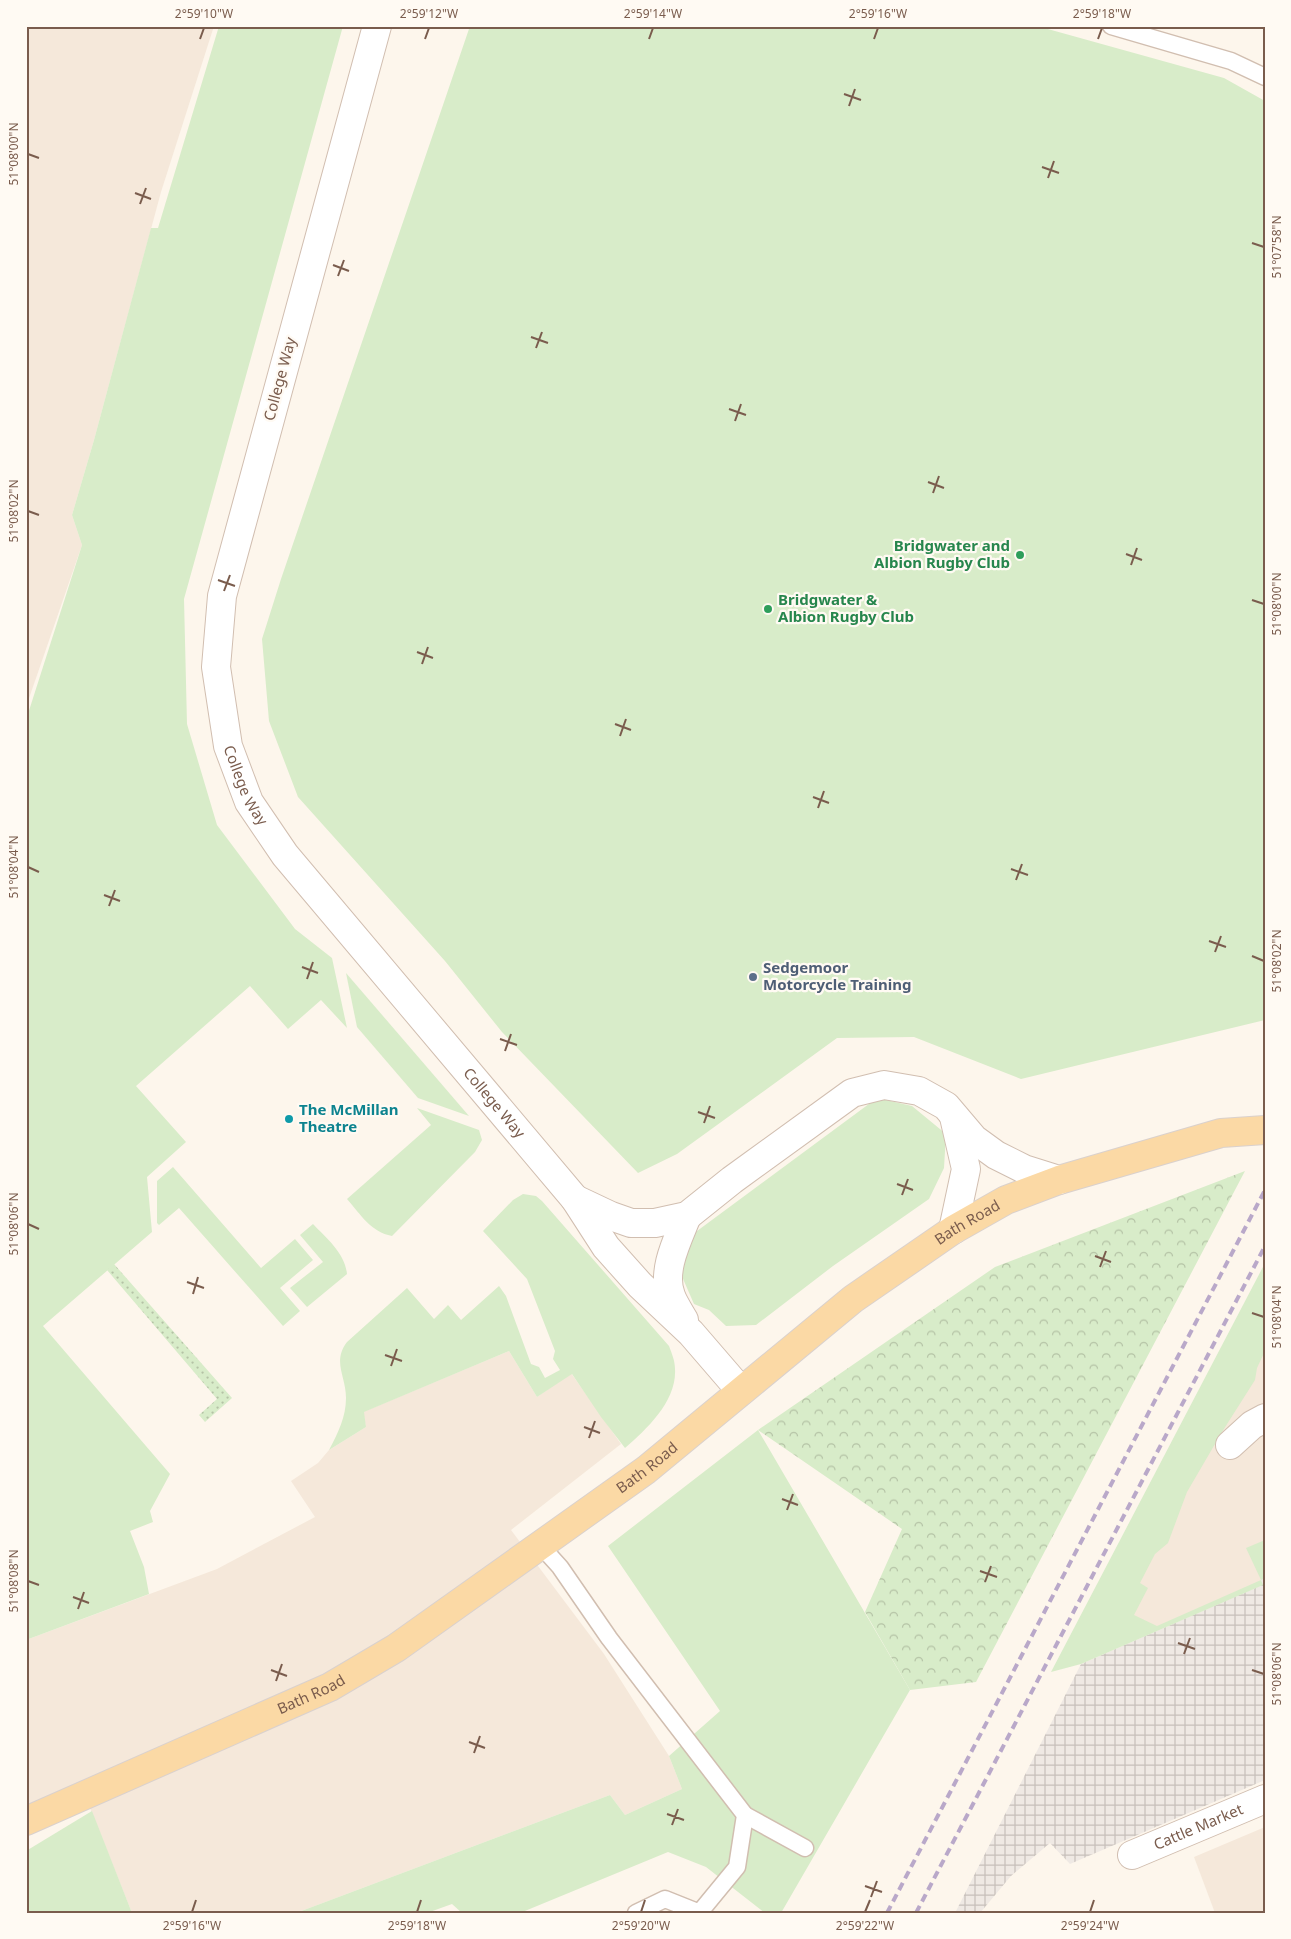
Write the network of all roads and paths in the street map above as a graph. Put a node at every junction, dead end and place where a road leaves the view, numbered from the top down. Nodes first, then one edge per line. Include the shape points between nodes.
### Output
1 (377, 26) edge
2 (1110, 26) edge
3 (1265, 77) edge
4 (954, 1115) junction
5 (1265, 1130) edge
6 (1059, 1180) junction
7 (575, 1199) junction
8 (687, 1216) junction
9 (953, 1230) junction
10 (691, 1333) junction
11 (741, 1392) junction
12 (1265, 1418) edge
13 (1230, 1445) dead end
14 (541, 1546) junction
15 (1265, 1799) edge
16 (745, 1815) junction
17 (26, 1821) edge
18 (805, 1848) dead end
19 (1132, 1855) dead end
20 (700, 1912) edge
21 (636, 1913) edge

1 - 7 street, College Way via 222,596 216,667 228,746 250,802 285,855
2 - 3 lane via 1231,61
4 - 6 street via 974,1139 996,1155 1024,1169
4 - 8 street via 946,1106 919,1091 884,1085 852,1093
4 - 9 street via 966,1169
5 - 6 main road, Bath Road via 1221,1133
6 - 9 main road, Bath Road via 1006,1200
7 - 8 street via 631,1223 655,1223
7 - 10 street, College Way via 606,1247 640,1285
8 - 10 street via 668,1275 670,1295
9 - 11 main road, Bath Road via 853,1299
10 - 11 street, College Way
11 - 14 main road, Bath Road via 646,1470
12 - 13 street
14 - 16 lane
14 - 17 main road, Bath Road via 396,1648 330,1687
15 - 19 street, Cattle Market
16 - 18 lane
16 - 20 lane via 737,1867
20 - 21 lane via 665,1899

